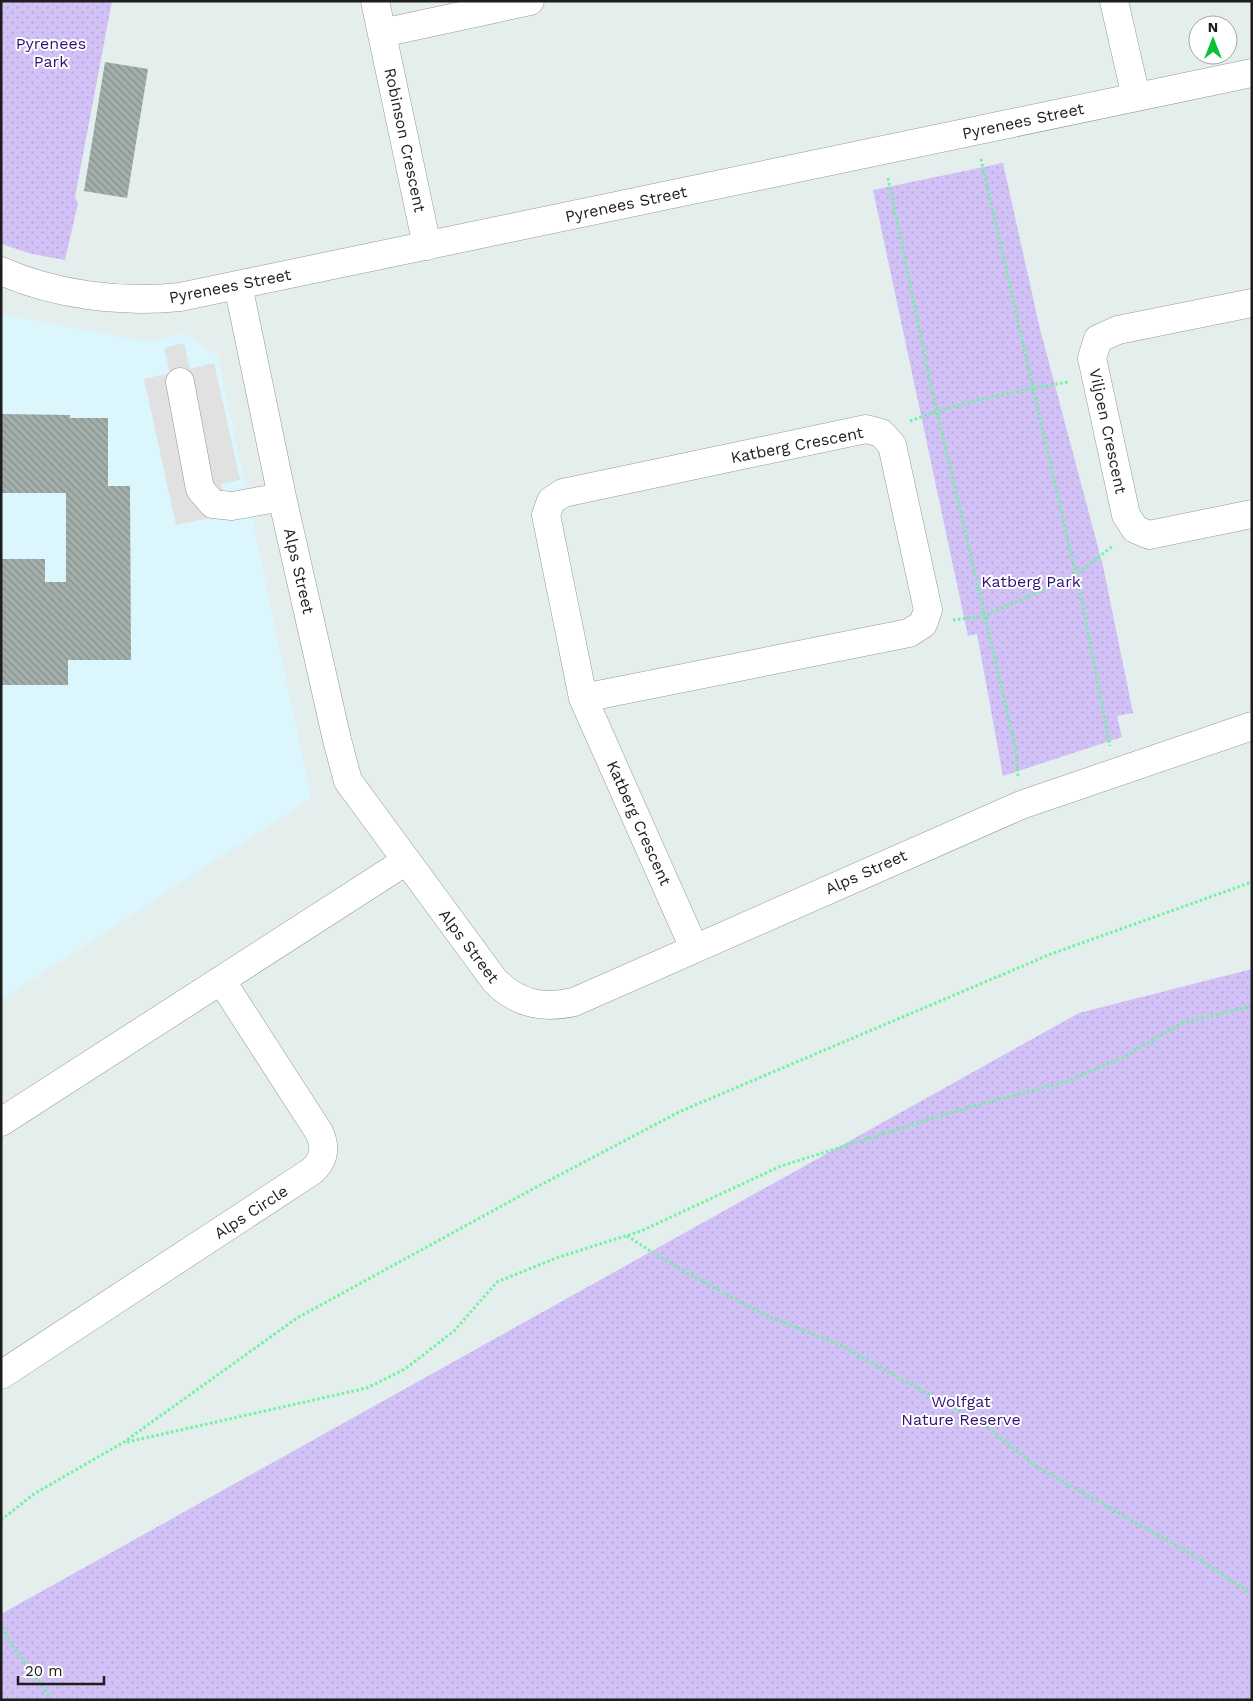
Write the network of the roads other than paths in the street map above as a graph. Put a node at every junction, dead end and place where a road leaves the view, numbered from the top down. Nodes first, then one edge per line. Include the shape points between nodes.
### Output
1 (375, 1) edge
2 (530, 1) edge
3 (1114, 1) edge
4 (382, 33) junction
5 (1252, 73) edge
6 (1136, 98) junction
7 (427, 246) junction
8 (1, 271) edge
9 (238, 285) junction
10 (1252, 303) edge
11 (180, 382) dead end
12 (282, 497) junction
13 (1252, 514) edge
14 (583, 698) junction
15 (1252, 726) edge
16 (406, 861) junction
17 (694, 948) junction
18 (220, 980) junction
19 (1, 1122) edge
20 (1, 1376) edge

1 - 4 street, Robinson Crescent
2 - 4 street
3 - 6 street
4 - 7 street, Robinson Crescent
5 - 6 street, Pyrenees Street
6 - 7 street, Pyrenees Street
7 - 9 street, Pyrenees Street
8 - 9 street, Pyrenees Street via 54,288 148,300
9 - 12 street, Alps Street
10 - 13 street, Viljoen Crescent via 1118,330 1098,339 1092,358 1126,516 1135,529 1149,535
11 - 12 street via 200,489 213,504 232,506
12 - 16 street, Alps Street via 348,781
14 - 14 street, Katberg Crescent via 909,633 923,624 928,610 892,445 881,433 866,429 563,493 551,501 546,516
14 - 17 street, Katberg Crescent
15 - 17 street, Alps Street via 1020,805
16 - 17 street, Alps Street via 495,981 505,991 530,1004 574,1002
16 - 18 street
18 - 19 street
18 - 20 street, Alps Circle via 319,1132 323,1140 323,1158 312,1171

